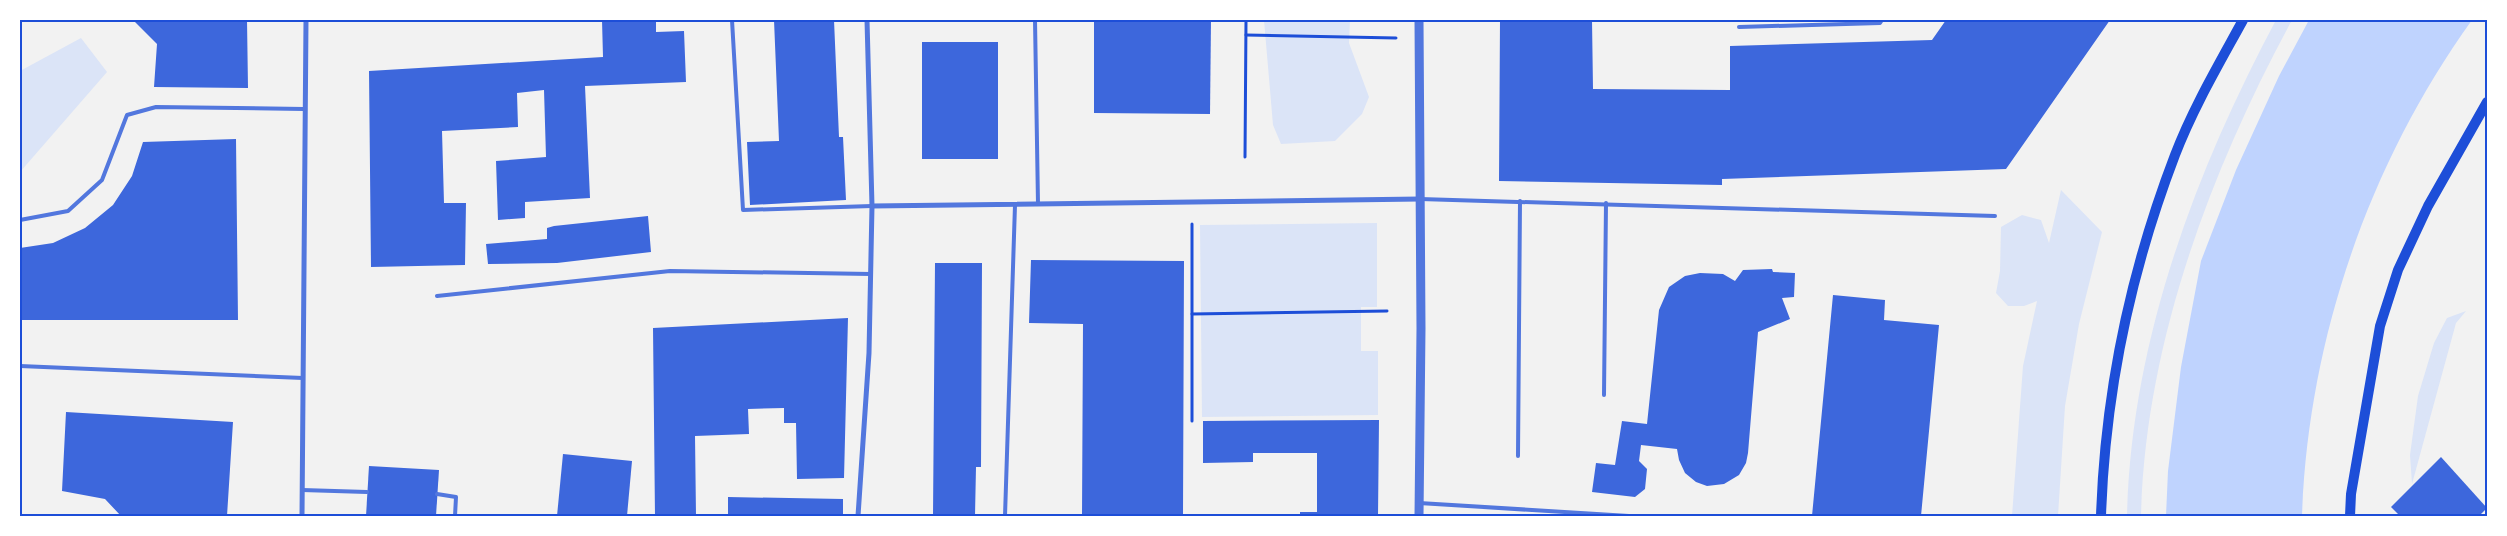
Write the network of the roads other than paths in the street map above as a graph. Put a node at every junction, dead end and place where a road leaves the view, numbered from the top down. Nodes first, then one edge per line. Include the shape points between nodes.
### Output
1 (306, 20) edge
2 (732, 20) edge
3 (867, 20) edge
4 (1035, 20) edge
5 (1419, 20) edge
6 (1882, 20) edge
7 (2243, 20) edge
8 (1739, 27) dead end
9 (2487, 102) edge
10 (304, 109) junction
11 (1420, 199) junction
12 (1520, 201) junction
13 (1606, 203) junction
14 (1015, 204) junction
15 (1038, 204) junction
16 (872, 206) junction
17 (1995, 216) dead end
18 (20, 220) edge
19 (871, 274) junction
20 (437, 296) dead end
21 (20, 366) edge
22 (302, 378) junction
23 (1604, 395) dead end
24 (1518, 456) dead end
25 (302, 490) junction
26 (367, 492) dead end
27 (437, 494) dead end
28 (1419, 503) junction
29 (302, 516) edge
30 (456, 516) edge
31 (858, 516) edge
32 (1005, 516) edge
33 (1419, 516) edge
34 (1629, 516) edge
35 (2101, 516) edge
36 (2350, 516) edge

1 - 10 street
2 - 16 lane via 743,210
3 - 16 street
4 - 15 lane
5 - 11 street
6 - 8 lane via 1880,23
7 - 35 main road via 2176,154 2145,242 2119,351 2103,464
9 - 36 main road via 2428,206 2398,270 2380,326
10 - 18 lane via 156,107 127,115 102,180 68,211
10 - 22 street
11 - 12 lane
11 - 15 street
11 - 28 street
12 - 13 lane
12 - 24 lane
13 - 17 lane
13 - 23 lane
14 - 15 street
14 - 16 street
14 - 32 lane
16 - 19 street
19 - 20 lane via 670,271
19 - 31 street
21 - 22 lane
22 - 25 street
25 - 26 lane
25 - 29 street
27 - 30 lane via 456,497
28 - 33 street
28 - 34 lane

